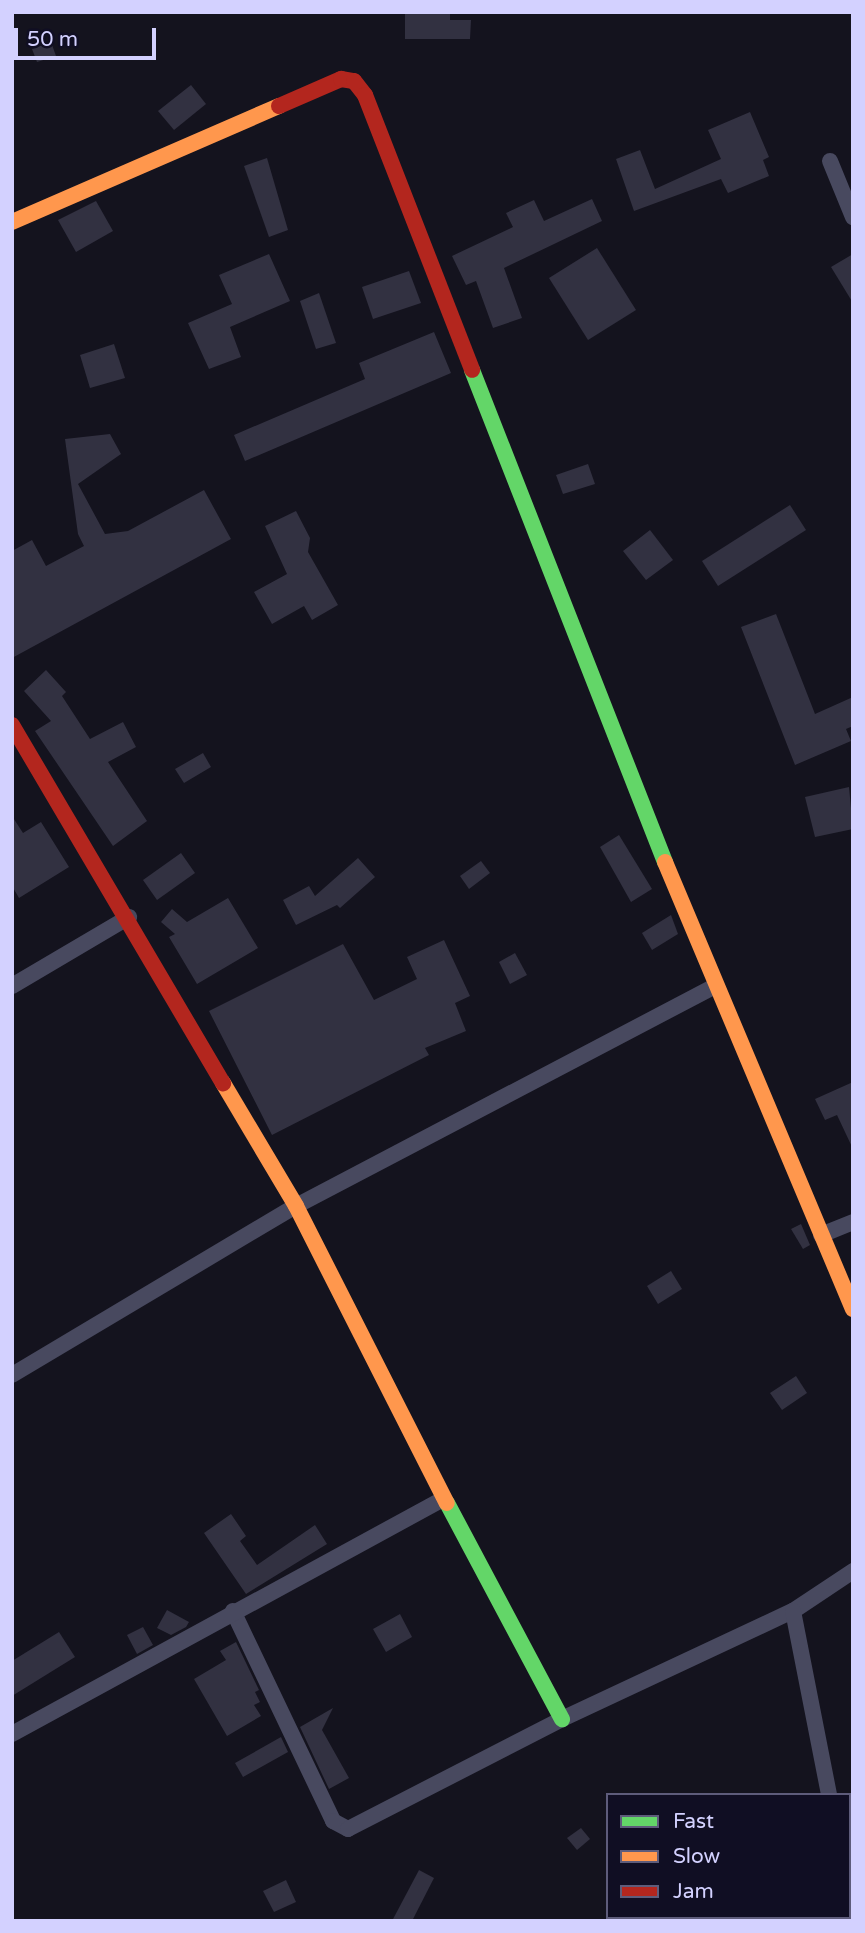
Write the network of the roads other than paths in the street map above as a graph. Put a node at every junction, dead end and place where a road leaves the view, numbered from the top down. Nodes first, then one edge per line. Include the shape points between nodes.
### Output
1 (830, 161) dead end
2 (853, 216) edge
3 (12, 222) edge
4 (12, 725) edge
5 (129, 917) junction
6 (12, 986) edge
7 (714, 987) junction
8 (296, 1206) junction
9 (853, 1222) edge
10 (821, 1235) junction
11 (853, 1309) edge
12 (12, 1375) edge
13 (444, 1498) junction
14 (853, 1571) edge
15 (233, 1611) junction
16 (793, 1611) junction
17 (562, 1718) junction
18 (12, 1734) edge
19 (829, 1793) edge

1 - 2 street
3 - 7 street via 341,79 354,81 365,95
4 - 5 street
5 - 6 street
5 - 8 street
7 - 8 street
7 - 10 street
8 - 12 street
8 - 13 street
9 - 10 street
10 - 11 street
13 - 15 street
13 - 17 street
14 - 16 street
15 - 17 street via 333,1821 340,1827 348,1829
15 - 18 street
16 - 17 street
16 - 19 street

